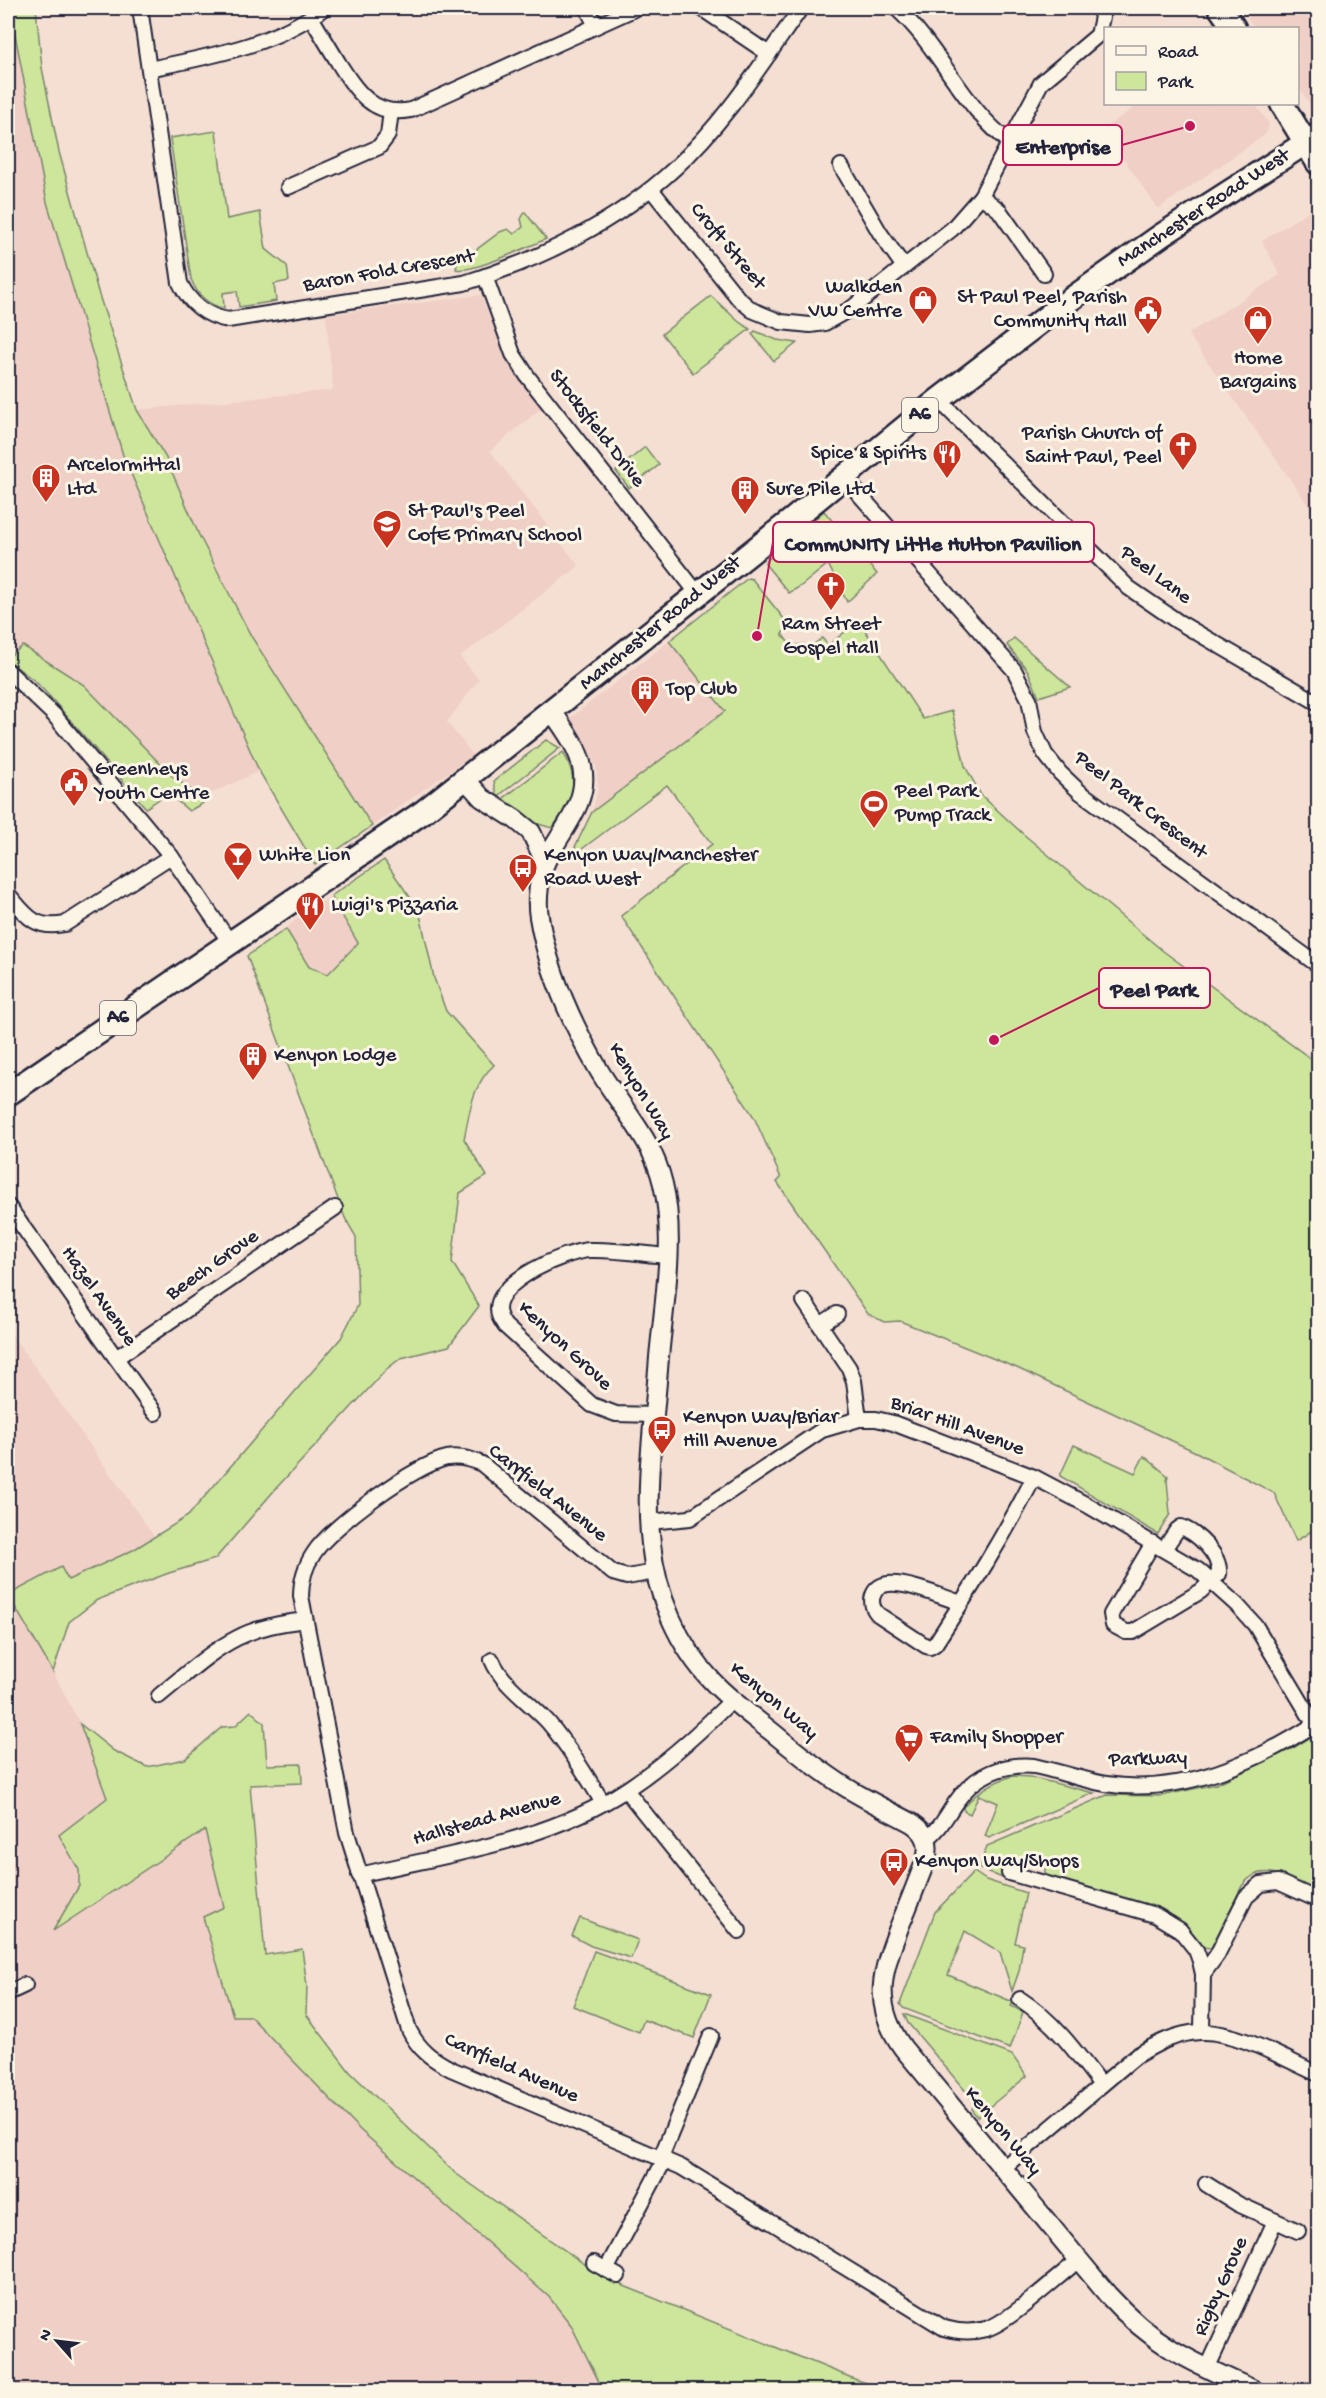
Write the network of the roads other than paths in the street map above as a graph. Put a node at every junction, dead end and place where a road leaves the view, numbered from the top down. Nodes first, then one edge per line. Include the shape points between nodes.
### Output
1 (140, 8) edge
2 (324, 8) edge
3 (587, 8) edge
4 (636, 8) edge
5 (701, 8) edge
6 (801, 8) edge
7 (896, 8) edge
8 (1099, 8) edge
9 (1220, 8) edge
10 (311, 17) junction
11 (596, 26) junction
12 (1233, 27) edge
13 (769, 54) junction
14 (148, 69) junction
15 (1283, 105) edge
16 (391, 111) junction
17 (1312, 139) edge
18 (1010, 142) junction
19 (1318, 163) edge
20 (849, 170) dead end
21 (288, 187) dead end
22 (651, 189) junction
23 (981, 196) junction
24 (1045, 250) dead end
25 (1033, 258) junction
26 (904, 267) junction
27 (1044, 274) dead end
28 (485, 276) junction
29 (939, 399) junction
30 (844, 477) junction
31 (698, 594) junction
32 (8, 671) edge
33 (1318, 703) edge
34 (552, 711) junction
35 (465, 779) junction
36 (171, 856) junction
37 (545, 862) junction
38 (8, 894) edge
39 (231, 944) junction
40 (1318, 965) edge
41 (8, 1094) edge
42 (8, 1206) edge
43 (335, 1208) dead end
44 (667, 1256) junction
45 (804, 1301) dead end
46 (837, 1314) dead end
47 (820, 1325) junction
48 (116, 1358) junction
49 (155, 1413) dead end
50 (655, 1415) junction
51 (859, 1419) junction
52 (1034, 1478) junction
53 (649, 1522) junction
54 (1159, 1546) junction
55 (655, 1572) junction
56 (1212, 1581) junction
57 (962, 1603) junction
58 (305, 1620) junction
59 (492, 1660) dead end
60 (159, 1696) dead end
61 (732, 1700) junction
62 (1317, 1723) edge
63 (626, 1790) junction
64 (603, 1803) junction
65 (927, 1839) junction
66 (1009, 1873) dead end
67 (359, 1875) junction
68 (1318, 1900) edge
69 (739, 1931) dead end
70 (1203, 1974) junction
71 (25, 1985) dead end
72 (8, 1994) edge
73 (1020, 1999) dead end
74 (1202, 2031) junction
75 (711, 2036) dead end
76 (692, 2045) dead end
77 (705, 2051) junction
78 (1318, 2074) edge
79 (1101, 2085) junction
80 (663, 2158) junction
81 (1003, 2168) junction
82 (1206, 2184) dead end
83 (1275, 2221) junction
84 (1298, 2231) dead end
85 (1079, 2260) junction
86 (606, 2270) dead end
87 (1208, 2369) junction
88 (1254, 2391) edge

1 - 14 street, Baron Fold Crescent
2 - 10 street
3 - 11 street
4 - 11 street
5 - 13 street
6 - 13 street, Baron Fold Crescent
7 - 18 street via 923,35 988,124
8 - 18 street, Croft Street via 1102,17 1098,34 1041,83
9 - 12 main road
10 - 14 street via 259,43
10 - 16 street via 356,90 374,105
11 - 16 street via 411,110
13 - 22 street, Baron Fold Crescent via 714,127
14 - 28 street, Baron Fold Crescent via 180,283 191,301 207,314 240,319 444,287
15 - 17 main road
16 - 21 street via 388,135 379,147
17 - 19 main road
17 - 29 main road, Manchester Road West / A6 via 1162,234
18 - 23 street, Croft Street
20 - 26 street via 880,233
22 - 26 street, Croft Street via 738,297 752,310 781,322 825,323
22 - 28 street, Baron Fold Crescent via 597,225
23 - 25 street via 999,210
23 - 26 street, Croft Street via 952,229
24 - 25 street
25 - 27 street
28 - 31 street, Stocksfield Drive via 513,354 528,377
29 - 30 main road, Manchester Road West / A6
29 - 33 street, Peel Lane via 1129,588 1177,621
30 - 31 main road, Manchester Road West / A6
30 - 40 street, Peel Park Crescent via 1014,670 1029,699 1035,732 1060,773 1089,799
31 - 34 main road, Manchester Road West / A6
32 - 36 street via 54,715
34 - 35 main road, Manchester Road West / A6
34 - 37 street, Kenyon Way via 572,742 584,779 574,813
35 - 37 street via 482,798 531,832
35 - 39 main road, Manchester Road West / A6
36 - 38 street via 65,924 39,924
36 - 39 street
37 - 44 street, Kenyon Way via 538,901 544,943 584,1042 654,1158 665,1196
39 - 41 main road, Manchester Road West / A6
42 - 48 street, Hazel Avenue
43 - 48 street, Beech Grove
44 - 50 street, Kenyon Way
44 - 50 street, Kenyon Grove via 589,1250 562,1256 507,1288 498,1306 505,1326 592,1405 616,1414
45 - 47 street
46 - 47 street
47 - 51 street via 854,1381
48 - 49 street, Hazel Avenue
50 - 53 street, Kenyon Way
51 - 52 street, Briar Hill Avenue via 893,1423
51 - 53 street, Briar Hill Avenue via 822,1430 690,1518
52 - 54 street, Briar Hill Avenue
52 - 57 street
53 - 55 street, Kenyon Way
54 - 56 street, Briar Hill Avenue
54 - 56 street via 1181,1527 1201,1538 1219,1566 1219,1574
54 - 56 street via 1111,1614 1113,1626 1133,1632
55 - 58 street, Carrfield Avenue via 627,1577 613,1573 482,1464 445,1458 426,1467 323,1541 314,1552 301,1586
55 - 61 street, Kenyon Way via 665,1605 685,1644 697,1663
56 - 62 street, Briar Hill Avenue via 1255,1625
57 - 57 street via 888,1584 875,1591 871,1605 873,1611 930,1647
58 - 60 street via 274,1624 239,1637
58 - 67 street, Carrfield Avenue via 340,1804
59 - 64 street via 497,1673 562,1740
61 - 63 street, Hallstead Avenue via 683,1747
61 - 65 street, Kenyon Way via 831,1777 912,1823
62 - 65 street, Parkway via 1232,1767 1167,1785 1106,1784 1034,1766 1002,1768 972,1783
63 - 64 street, Hallstead Avenue
63 - 69 street via 733,1913
64 - 67 street, Hallstead Avenue via 548,1828
65 - 81 street, Kenyon Way via 926,1860 886,1964 882,1985 884,2012 903,2048
66 - 70 street via 1034,1873 1163,1918 1188,1938
67 - 80 street, Carrfield Avenue via 408,2030 416,2045 431,2059
68 - 70 street via 1278,1882 1261,1884 1246,1897
70 - 74 street
71 - 72 street
73 - 79 street via 1043,2015
74 - 78 street via 1239,2039
74 - 79 street via 1157,2043
75 - 77 street
76 - 77 street
77 - 80 street
79 - 81 street
80 - 85 street, Carrfield Avenue via 936,2324 953,2330 974,2331 996,2325
80 - 86 street
81 - 85 street, Kenyon Way
82 - 83 street, Rigby Grove
83 - 84 street, Rigby Grove
83 - 87 street, Rigby Grove
85 - 87 street, Kenyon Way via 1150,2336
87 - 88 street, Kenyon Way

